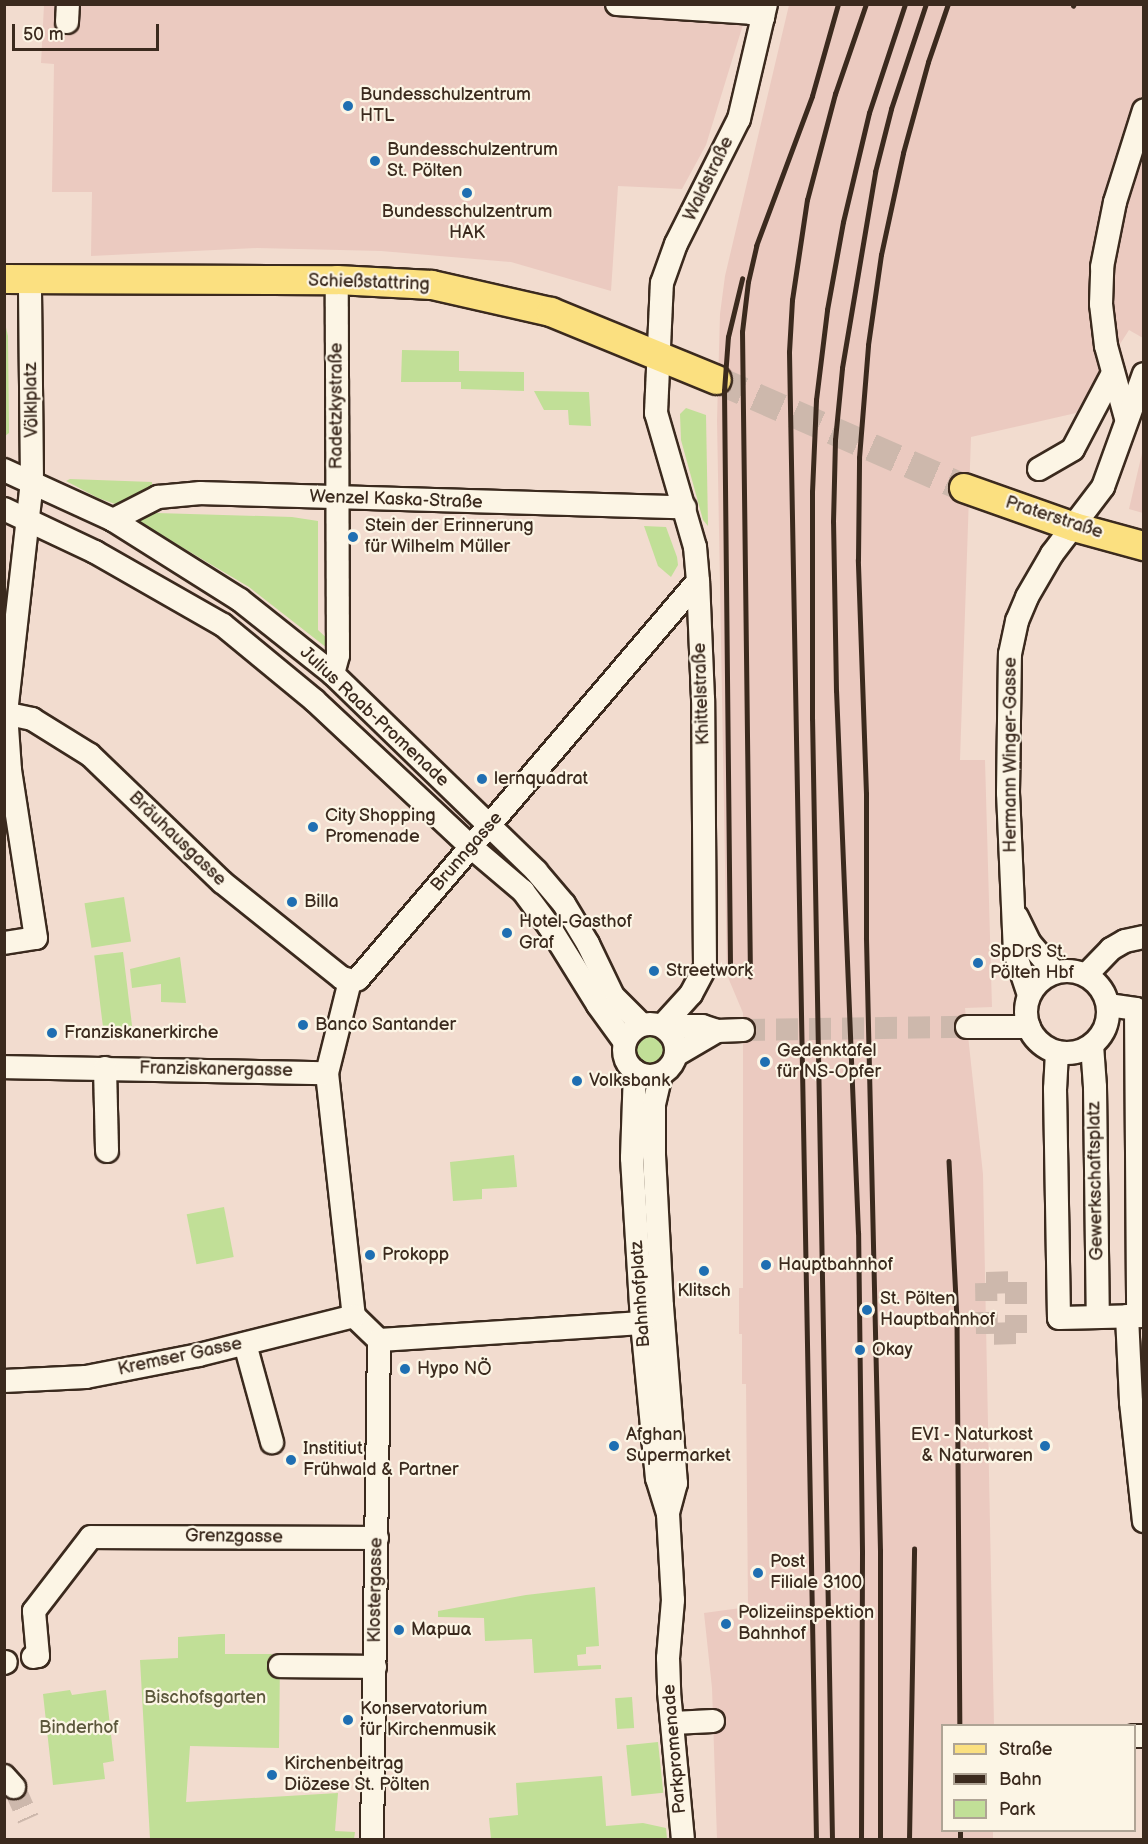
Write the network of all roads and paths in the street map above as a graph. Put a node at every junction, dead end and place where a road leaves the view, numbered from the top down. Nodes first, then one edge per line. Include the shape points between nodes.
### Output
1 (617, 4) edge
2 (764, 11) edge
3 (1143, 110) edge
4 (17, 280) edge
5 (337, 280) junction
6 (658, 354) junction
7 (1113, 373) junction
8 (1143, 374) edge
9 (717, 380) tunnel mouth
10 (1126, 418) junction
11 (1039, 469) dead end
12 (4, 470) edge
13 (32, 481) junction
14 (964, 488) tunnel mouth
15 (336, 498) junction
16 (685, 507) junction
17 (4, 509) edge
18 (26, 520) junction
19 (113, 520) junction
20 (1074, 527) junction
21 (1143, 546) edge
22 (698, 581) junction
23 (333, 674) junction
24 (5, 713) edge
25 (490, 825) junction
26 (470, 846) junction
27 (1012, 908) junction
28 (1143, 937) edge
29 (4, 943) edge
30 (1054, 972) junction
31 (1086, 975) junction
32 (346, 980) junction
33 (1029, 995) junction
34 (1108, 1005) junction
35 (1140, 1009) edge
36 (657, 1026) junction
37 (967, 1027) tunnel mouth
38 (1029, 1027) junction
39 (743, 1030) tunnel mouth
40 (717, 1031) junction
41 (624, 1041) junction
42 (1092, 1045) junction
43 (1057, 1052) junction
44 (676, 1055) junction
45 (4, 1067) edge
46 (105, 1068) junction
47 (634, 1071) junction
48 (327, 1072) junction
49 (661, 1074) junction
50 (107, 1151) dead end
51 (354, 1316) junction
52 (1136, 1316) edge
53 (1098, 1317) junction
54 (642, 1323) junction
55 (379, 1340) junction
56 (245, 1344) junction
57 (4, 1381) edge
58 (272, 1442) dead end
59 (668, 1514) junction
60 (1143, 1521) edge
61 (376, 1538) junction
62 (33, 1658) dead end
63 (668, 1658) joint
64 (280, 1666) dead end
65 (375, 1667) junction
66 (713, 1721) dead end
67 (673, 1723) junction
68 (372, 1839) edge
69 (683, 1839) edge

1 - 2 street
2 - 6 street, Waldstraße via 739,119 676,244 662,284
3 - 7 street via 1115,202 1102,267 1101,304
4 - 5 main road, Schießstattring
4 - 13 street, Völklplatz
5 - 6 main road, Schießstattring via 432,285 509,300 591,326
5 - 15 street, Radetzkystraße
6 - 9 main road, Schießstattring
6 - 16 street, Khittelstraße via 656,413
7 - 10 street
7 - 11 street via 1073,449
8 - 10 street, Hermann Winger-Gasse
10 - 20 street, Hermann Winger-Gasse via 1103,487
12 - 13 street, Julius Raab-Promenade
13 - 18 street, Völklplatz
13 - 19 street, Julius Raab-Promenade
14 - 20 main road, Praterstraße
15 - 16 street, Wenzel Kaska-Straße
15 - 19 street, Wenzel Kaska-Straße via 201,493 158,497
15 - 23 street, Radetzkystraße via 338,655
16 - 22 street, Khittelstraße
17 - 18 street, Julius Raab-Promenade
18 - 24 street, Völklplatz
18 - 26 street, Julius Raab-Promenade via 95,552 223,624 314,700
19 - 23 street, Julius Raab-Promenade via 240,600
20 - 21 main road, Praterstraße
20 - 27 street, Hermann Winger-Gasse via 1052,554 1027,597 1010,654 1008,793
22 - 25 street, Brunngasse
22 - 36 street, Khittelstraße via 705,968 692,994
23 - 25 street, Julius Raab-Promenade
24 - 29 street, Völklplatz via 36,938
24 - 32 street, Bräuhausgasse via 64,733 90,756 109,766 134,796 222,882
25 - 26 street, Brunngasse
25 - 36 street via 564,904 613,996
26 - 32 street, Brunngasse via 358,979
26 - 41 street via 523,891
27 - 30 street, Hermann Winger-Gasse via 1029,942
27 - 33 street, Hermann Winger-Gasse via 1014,953
28 - 31 street via 1111,949
30 - 31 street via 1065,970
30 - 33 street via 1034,985
31 - 34 street via 1101,987
32 - 48 street
33 - 38 street
34 - 35 street
34 - 42 street via 1108,1020
35 - 52 street
36 - 40 street via 702,1026
36 - 41 street via 628,1034
36 - 44 street via 675,1042
37 - 38 street
38 - 43 street via 1035,1038
39 - 40 street
40 - 44 street
41 - 47 street via 624,1058
42 - 43 street via 1075,1053
42 - 53 street, Gewerkschaftsplatz
43 - 53 street via 1059,1318
44 - 49 street
45 - 46 street, Franziskanergasse
46 - 48 street, Franziskanergasse
46 - 50 street
47 - 49 street
47 - 54 street, Bahnhofplatz via 632,1158
48 - 51 street
49 - 59 street, Bahnhofplatz via 654,1104 654,1155 676,1483
51 - 55 street
51 - 56 street, Kremser Gasse
52 - 53 street
52 - 60 street
54 - 55 street
54 - 59 street, Bahnhofplatz via 657,1478
55 - 61 street, Klostergasse
56 - 57 street, Kremser Gasse via 86,1377
56 - 58 street
59 - 63 street, Bahnhofplatz via 673,1600
61 - 62 street, Grenzgasse via 91,1537 39,1601 34,1614 38,1656
61 - 65 street, Klostergasse
63 - 67 street, Parkpromenade
64 - 65 street
65 - 68 street, Klostergasse
66 - 67 street
67 - 69 street, Parkpromenade

